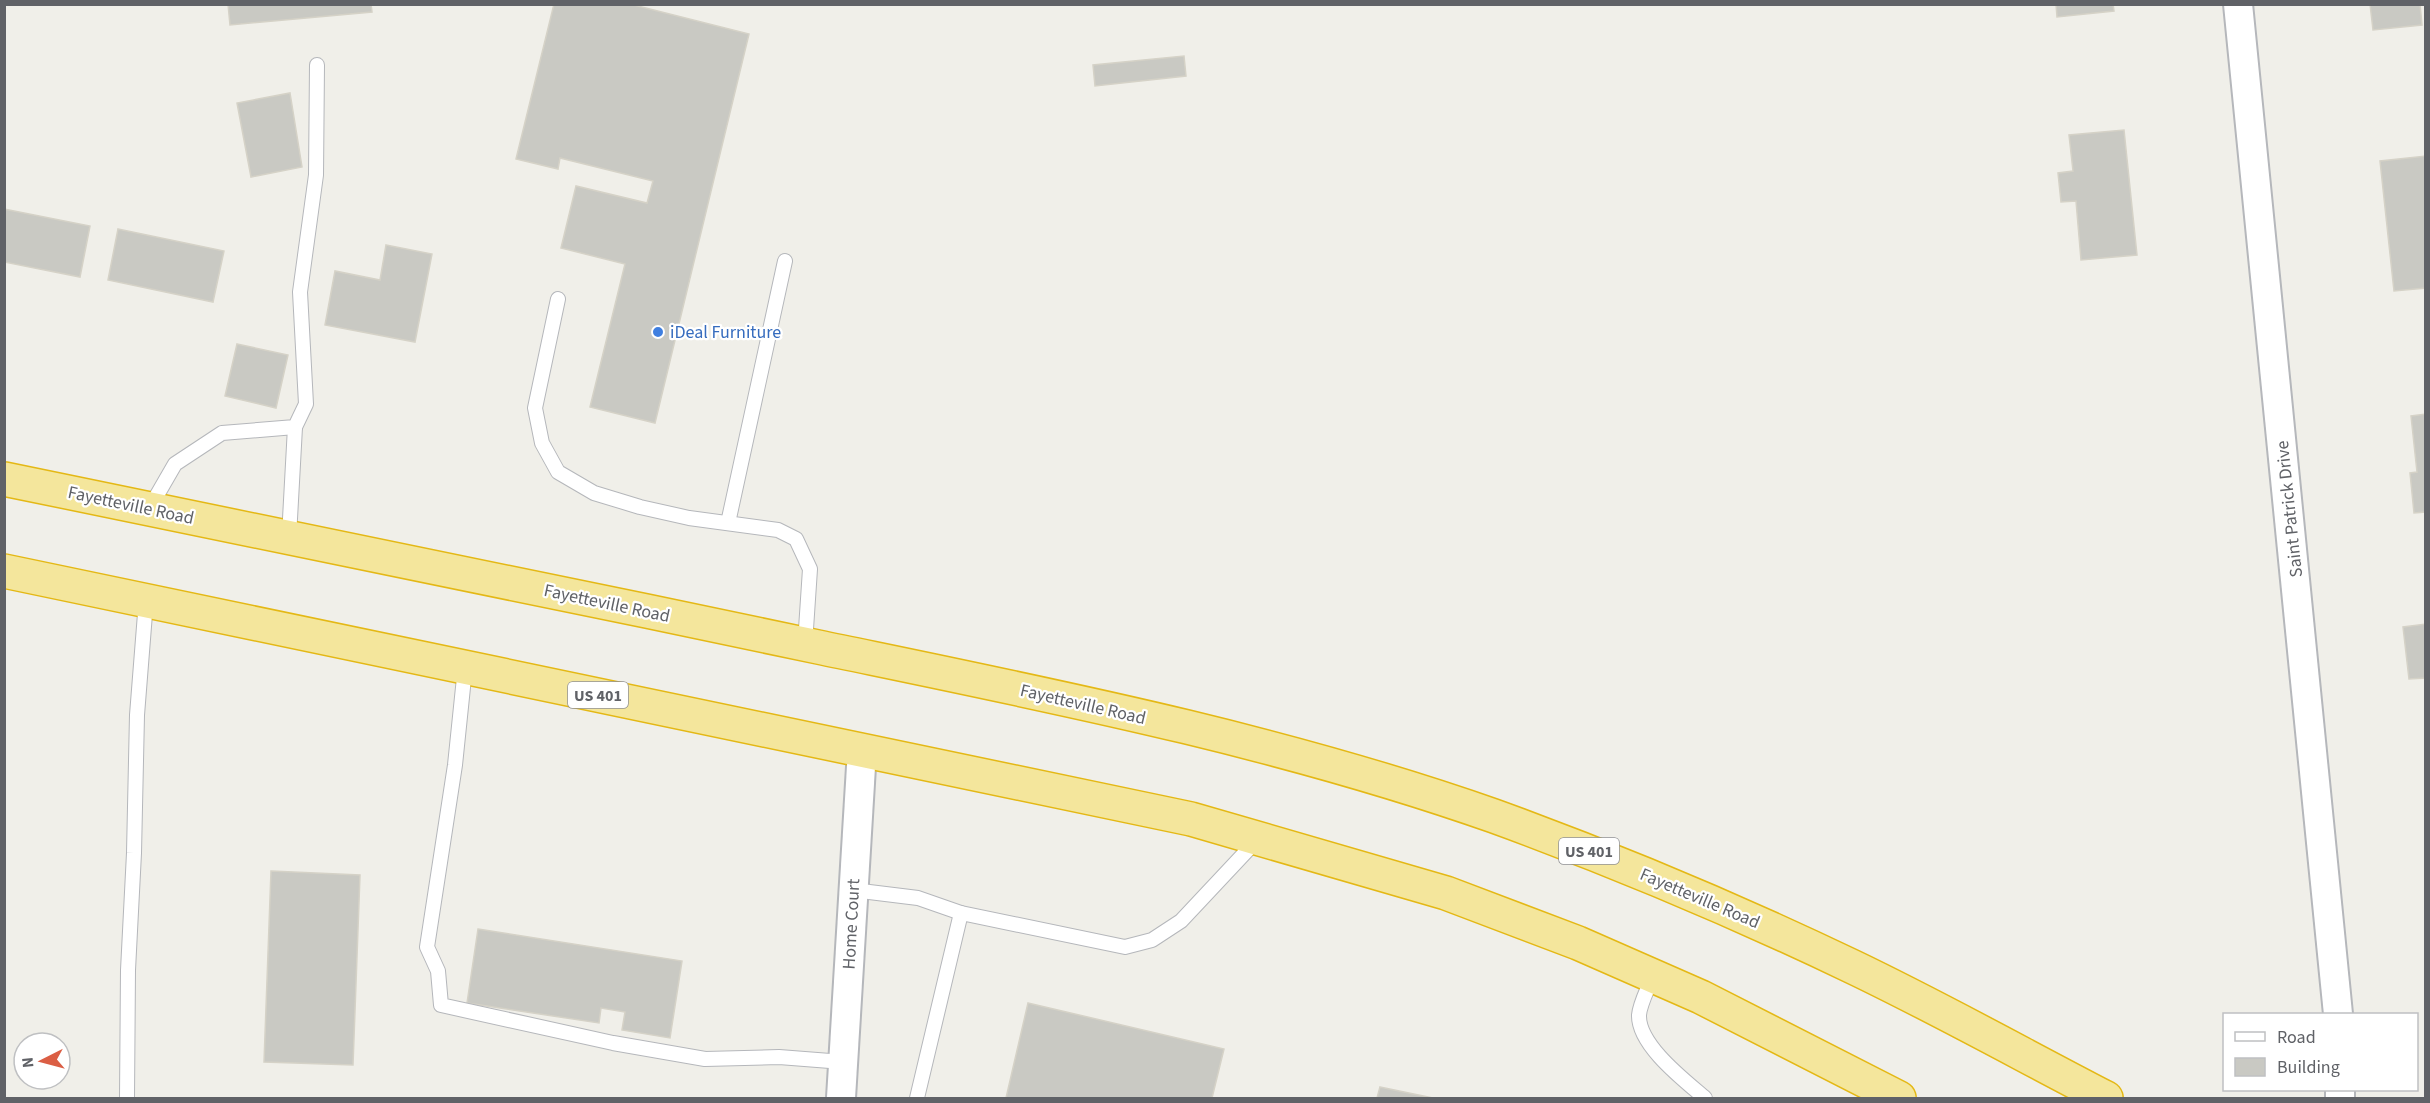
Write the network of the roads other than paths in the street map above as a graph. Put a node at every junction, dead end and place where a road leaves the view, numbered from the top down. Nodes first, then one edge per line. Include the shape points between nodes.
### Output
1 (2238, 4) edge
2 (317, 65) dead end
3 (785, 261) dead end
4 (558, 298) dead end
5 (295, 427) junction
6 (4, 479) edge
7 (149, 509) junction
8 (728, 523) junction
9 (289, 537) junction
10 (4, 571) edge
11 (146, 601) junction
12 (805, 644) junction
13 (465, 668) junction
14 (862, 750) junction
15 (1257, 839) junction
16 (853, 890) junction
17 (961, 913) junction
18 (1653, 975) junction
19 (2337, 1013) edge
20 (843, 1062) junction
21 (127, 1098) edge
22 (841, 1098) edge
23 (917, 1098) edge
24 (1705, 1098) edge
25 (1899, 1098) edge
26 (2106, 1098) edge

1 - 19 street, Saint Patrick Drive
2 - 5 lane via 316,175 300,292 306,404
3 - 8 lane
4 - 8 lane via 535,408 542,443 558,472 594,493 689,518
5 - 7 lane via 222,434 175,464
5 - 9 lane
6 - 7 highway, Fayetteville Road / US 401
7 - 9 highway, Fayetteville Road / US 401
8 - 12 lane via 778,530 796,539 810,569
9 - 12 highway, Fayetteville Road / US 401
10 - 11 highway, US 401
11 - 13 highway, US 401
11 - 21 lane via 128,970
12 - 26 highway, Fayetteville Road / US 401 via 1039,693 1231,739 1359,773 1488,814 1612,860 1743,916 1855,968
13 - 14 highway, US 401
13 - 20 lane via 455,765 427,947 438,971 441,1005 705,1059 779,1057
14 - 15 highway, US 401 via 1191,819
14 - 16 street, Home Court
15 - 17 lane via 1181,921 1152,940 1125,947
15 - 18 highway, US 401 via 1446,893
16 - 17 lane via 918,898
16 - 20 street, Home Court
17 - 23 lane
18 - 24 lane via 1639,1015 1643,1032 1662,1060
18 - 25 highway, US 401
20 - 22 street, Home Court

